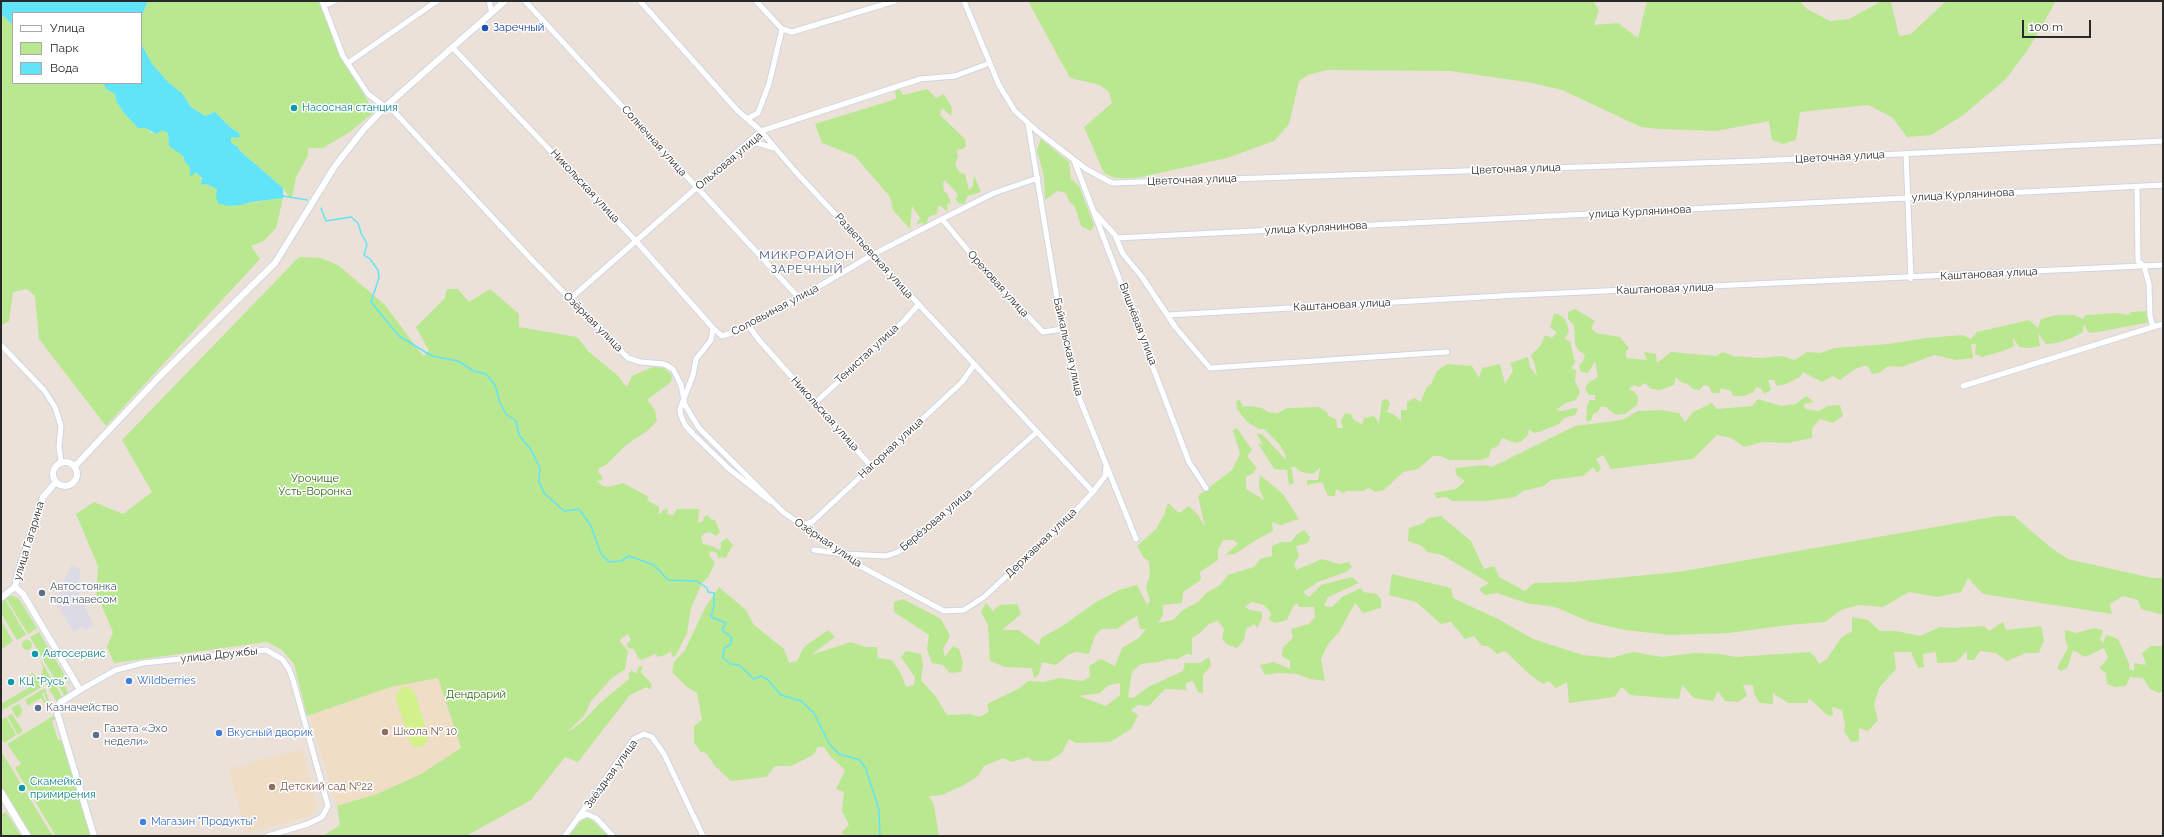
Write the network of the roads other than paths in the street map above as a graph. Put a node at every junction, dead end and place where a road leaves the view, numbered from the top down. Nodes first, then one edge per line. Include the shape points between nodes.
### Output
1 (335, 1) edge
2 (436, 1) edge
3 (489, 1) edge
4 (505, 1) edge
5 (525, 1) edge
6 (640, 1) edge
7 (756, 1) edge
8 (895, 1) edge
9 (964, 1) edge
10 (323, 4) edge
11 (492, 13) junction
12 (782, 29) junction
13 (453, 48) junction
14 (348, 63) junction
15 (990, 63) junction
16 (387, 106) junction
17 (747, 119) junction
18 (1028, 123) junction
19 (761, 131) junction
20 (2163, 141) edge
21 (748, 144) junction
22 (775, 148) junction
23 (1906, 154) junction
24 (1074, 160) junction
25 (1038, 178) junction
26 (2163, 185) edge
27 (2137, 187) junction
28 (697, 188) junction
29 (1908, 198) junction
30 (1094, 212) junction
31 (942, 219) junction
32 (1116, 238) junction
33 (636, 241) junction
34 (874, 254) junction
35 (2163, 265) edge
36 (2144, 266) junction
37 (1911, 279) junction
38 (799, 298) junction
39 (570, 299) junction
40 (918, 304) junction
41 (1168, 315) junction
42 (2163, 324) edge
43 (748, 325) junction
44 (2153, 327) junction
45 (713, 328) junction
46 (1062, 329) junction
47 (1, 345) edge
48 (1447, 352) dead end
49 (974, 365) junction
50 (1963, 386) dead end
51 (684, 398) junction
52 (815, 403) junction
53 (1037, 432) junction
54 (61, 462) junction
55 (75, 466) junction
56 (872, 466) junction
57 (1106, 466) junction
58 (56, 482) junction
59 (1206, 488) dead end
60 (1094, 492) junction
61 (772, 501) junction
62 (802, 525) junction
63 (1136, 539) dead end
64 (814, 550) dead end
65 (844, 554) junction
66 (15, 587) junction
67 (1, 598) edge
68 (964, 610) joint
69 (80, 690) junction
70 (1, 793) edge
71 (578, 818) junction
72 (27, 836) edge
73 (94, 836) edge
74 (268, 836) edge
75 (565, 836) edge
76 (613, 836) edge
77 (703, 836) edge

1 - 10 street
2 - 14 street
3 - 11 street
4 - 11 street
5 - 28 street, Солнечная улица
6 - 17 street, Разветьевская улица
7 - 12 street
8 - 12 street via 792,32
9 - 15 street, Цветочная улица
10 - 14 street, Озёрная улица
11 - 13 street
12 - 17 street via 769,84 758,113
13 - 16 street
13 - 33 street, Никольская улица
14 - 16 street, Озёрная улица via 368,94
15 - 18 street, Цветочная улица via 999,85 1015,111
15 - 19 street, Ольховая улица via 955,76 920,79
16 - 39 street, Озёрная улица
16 - 55 street via 364,129 335,166 275,263 150,386
17 - 19 street, Разветьевская улица
18 - 24 street, Цветочная улица
18 - 25 street, Байкальская улица
19 - 21 street, Ольховая улица
19 - 22 street, Разветьевская улица
20 - 23 street, Цветочная улица
21 - 22 street via 757,143
21 - 28 street, Ольховая улица
22 - 34 street, Разветьевская улица
23 - 24 street, Цветочная улица via 1112,183
23 - 29 street
24 - 30 street, Вишнёвая улица
25 - 31 street, Соловьиная улица via 994,193
25 - 46 street, Байкальская улица
26 - 27 street, улица Курлянинова
27 - 29 street, улица Курлянинова
27 - 36 street via 2138,261
28 - 33 street, Ольховая улица
28 - 38 street, Солнечная улица
29 - 32 street, улица Курлянинова
29 - 37 street
30 - 32 street via 1107,224
30 - 59 street, Вишнёвая улица via 1189,462
31 - 34 street, Соловьиная улица
31 - 46 street, Ореховая улица via 986,272 1043,332
32 - 41 street via 1122,254
33 - 39 street, Ольховая улица
33 - 45 street, Никольская улица
34 - 38 street, Соловьиная улица
34 - 40 street, Разветьевская улица
35 - 36 street, Каштановая улица
36 - 37 street, Каштановая улица
36 - 44 street via 2149,284
37 - 41 street, Каштановая улица via 1526,295
38 - 43 street, Соловьиная улица
39 - 51 street, Озёрная улица via 628,358 670,366 681,385
40 - 49 street, Разветьевская улица
40 - 52 street, Тенистая улица via 904,321
41 - 48 street via 1210,368
42 - 44 street
43 - 45 street, Соловьиная улица via 726,336 718,334
43 - 52 street, Никольская улица via 758,340
44 - 50 street
45 - 51 street, Соловьиная улица via 711,340 696,359 694,375
46 - 57 street, Байкальская улица via 1079,397
47 - 54 street via 44,390 55,407 61,426
49 - 53 street, Разветьевская улица
49 - 56 street, Нагорная улица via 962,382
51 - 61 street, Озёрная улица via 685,405 699,428
51 - 61 street, Соловьиная улица via 680,409 684,425 728,468 764,498
52 - 56 street, Никольская улица
53 - 60 street, Разветьевская улица
53 - 65 street, Берёзовая улица via 922,534 898,552 886,556
54 - 55 street
54 - 58 street via 53,470
55 - 58 street via 77,477 72,484 63,486
56 - 62 street, Нагорная улица via 812,522
57 - 60 street, Державная улица via 1105,476
57 - 63 street, Байкальская улица
58 - 66 street, улица Гагарина via 43,497
60 - 68 street, Державная улица via 990,592
61 - 62 street, Озёрная улица
62 - 65 street, Озёрная улица
64 - 65 street, Берёзовая улица
65 - 68 street, Озёрная улица via 860,566 944,611
66 - 67 street, улица Гагарина
66 - 69 street via 23,594
69 - 73 street via 61,702 56,709
69 - 74 street, улица Дружбы via 116,670 143,663 266,650 282,659 293,680 328,806 322,817 308,824
70 - 72 main road
71 - 75 street, Звёздная улица
71 - 76 street via 587,814 596,818
71 - 77 street, Звёздная улица via 634,739 644,734 652,737 664,754

